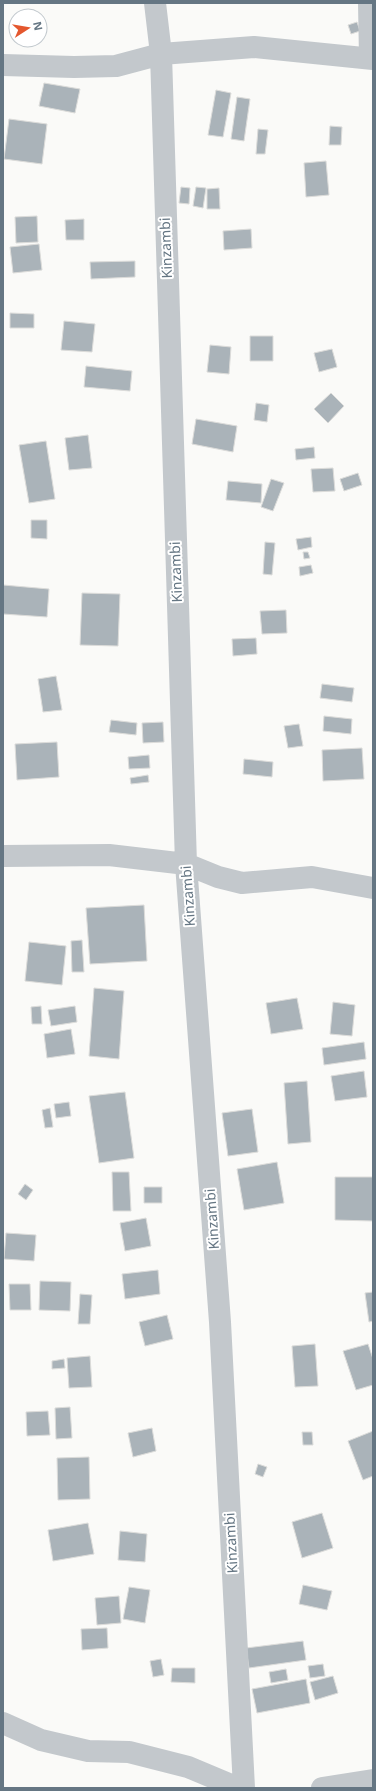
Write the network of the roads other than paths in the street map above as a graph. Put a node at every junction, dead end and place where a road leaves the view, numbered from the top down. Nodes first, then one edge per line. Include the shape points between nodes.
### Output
1 (155, 3) edge
2 (369, 3) edge
3 (161, 54) junction
4 (372, 58) edge
5 (3, 65) edge
6 (3, 856) edge
7 (186, 864) junction
8 (373, 888) edge
9 (3, 1723) edge
10 (373, 1780) edge
11 (238, 1788) edge
12 (244, 1788) edge
13 (322, 1788) edge

1 - 3 street, Kinzambi
2 - 4 street
3 - 4 street via 254,47
3 - 5 street via 116,66
3 - 7 street, Kinzambi
6 - 7 street via 109,855
7 - 8 street via 218,877 242,883 312,877
7 - 12 street, Kinzambi via 220,1322
9 - 11 street via 41,1740 88,1751 129,1752 188,1767
10 - 13 street

